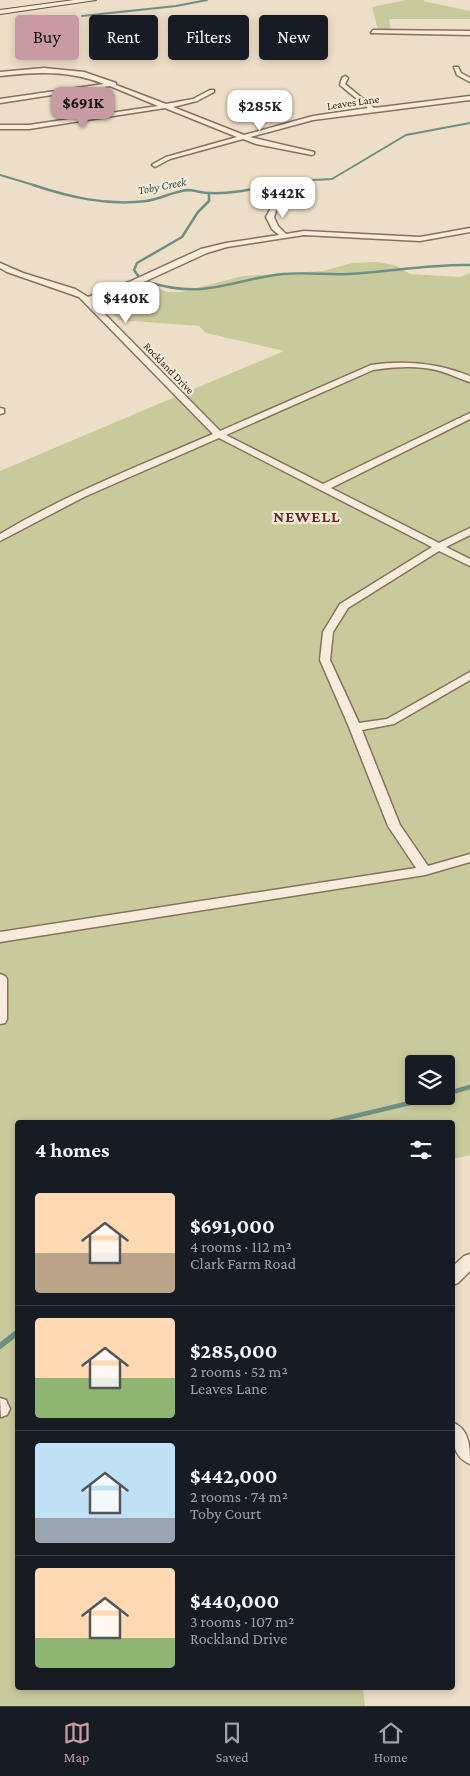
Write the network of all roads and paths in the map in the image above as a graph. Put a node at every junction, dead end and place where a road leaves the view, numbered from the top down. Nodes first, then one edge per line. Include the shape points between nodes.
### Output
1 (92, 0) edge
2 (44, 3) edge
3 (0, 12) edge
4 (373, 32) dead end
5 (470, 33) edge
6 (67, 64) dead end
7 (456, 68) dead end
8 (58, 70) junction
9 (0, 74) edge
10 (345, 78) dead end
11 (470, 80) edge
12 (114, 84) junction
13 (212, 91) dead end
14 (470, 98) edge
15 (0, 101) edge
16 (165, 106) junction
17 (372, 110) junction
18 (0, 126) edge
19 (243, 138) junction
20 (312, 153) dead end
21 (155, 166) dead end
22 (288, 203) dead end
23 (470, 230) edge
24 (285, 236) junction
25 (0, 265) edge
26 (87, 300) junction
27 (470, 379) edge
28 (470, 416) edge
29 (218, 434) junction
30 (322, 488) junction
31 (470, 531) edge
32 (0, 538) edge
33 (439, 547) junction
34 (470, 563) edge
35 (470, 675) edge
36 (355, 727) junction
37 (470, 858) edge
38 (425, 871) junction
39 (0, 937) edge
40 (0, 979) edge
41 (0, 1020) edge
42 (470, 1261) edge
43 (455, 1275) edge
44 (455, 1434) edge
45 (470, 1456) edge

1 - 2 street
2 - 3 street
4 - 5 street
6 - 8 street
7 - 11 street via 459,74
8 - 9 street
8 - 12 street
10 - 17 street via 342,84
12 - 15 street
12 - 16 street
13 - 16 street via 195,100
14 - 17 street, Leaves Lane
16 - 18 street via 29,126
16 - 19 street
17 - 19 street, Leaves Lane via 313,118
19 - 20 street
19 - 21 street, Leaves Lane via 168,158
22 - 24 street via 274,207 270,217
23 - 24 street via 420,239 316,232
24 - 26 street via 204,251 132,284
25 - 26 street, Rockland Drive via 24,277 69,288
26 - 29 street, Rockland Drive
27 - 29 street via 444,368 422,364 397,363 371,368
28 - 30 street
29 - 30 street, Rockland Drive
29 - 32 street via 47,512
30 - 33 street, Rockland Drive
31 - 33 street
33 - 34 street, Rockland Drive
33 - 36 street via 344,606 328,632 325,660
35 - 36 street via 390,722
36 - 38 street via 394,826
37 - 38 street
38 - 39 street
40 - 41 street
42 - 43 street
44 - 45 street

